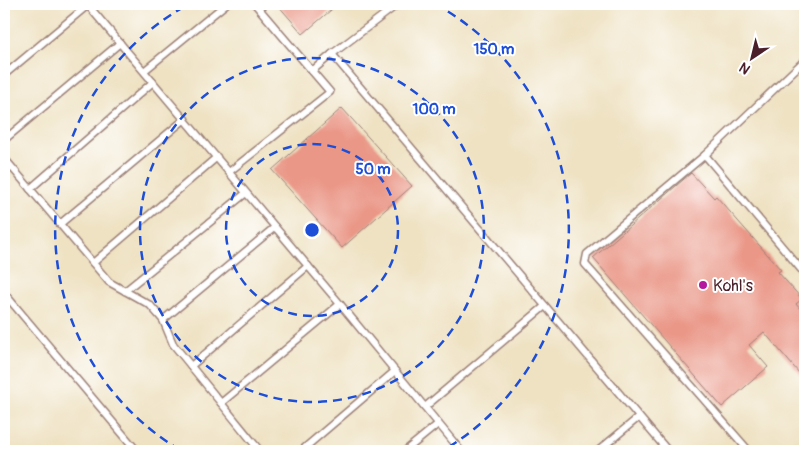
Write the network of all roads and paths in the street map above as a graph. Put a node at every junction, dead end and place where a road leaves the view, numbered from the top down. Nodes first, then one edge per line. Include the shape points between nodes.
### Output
1 (88, 4) edge
2 (226, 4) edge
3 (255, 4) edge
4 (398, 4) edge
5 (120, 43) junction
6 (332, 54) junction
7 (805, 60) edge
8 (144, 71) junction
9 (312, 71) junction
10 (4, 75) edge
11 (153, 82) junction
12 (185, 120) junction
13 (4, 140) edge
14 (705, 155) junction
15 (217, 157) junction
16 (4, 158) edge
17 (229, 172) junction
18 (30, 190) junction
19 (246, 193) junction
20 (60, 224) junction
21 (275, 227) junction
22 (93, 263) junction
23 (308, 266) junction
24 (805, 274) edge
25 (125, 291) junction
26 (4, 293) edge
27 (340, 304) junction
28 (545, 306) junction
29 (162, 320) junction
30 (191, 366) junction
31 (395, 371) junction
32 (221, 403) junction
33 (425, 407) junction
34 (639, 417) junction
35 (438, 424) junction
36 (137, 451) edge
37 (260, 451) edge
38 (301, 451) edge
39 (405, 451) edge
40 (461, 451) edge
41 (598, 451) edge
42 (668, 451) edge
43 (749, 451) edge

1 - 5 lane
1 - 10 lane
2 - 8 lane
3 - 9 lane
4 - 6 lane
5 - 8 lane
5 - 13 lane
6 - 9 lane
6 - 28 lane
7 - 14 lane
8 - 11 lane
9 - 17 lane via 330,92
11 - 12 lane
11 - 18 lane
12 - 15 lane
12 - 20 lane
14 - 24 lane
14 - 43 lane via 587,254 585,264
15 - 17 lane
15 - 22 lane
16 - 18 lane
17 - 19 lane
18 - 20 lane
19 - 21 lane
19 - 25 lane
20 - 22 lane
21 - 23 lane
21 - 29 lane
22 - 25 lane via 109,282
23 - 27 lane
23 - 30 lane
25 - 29 lane via 150,305
26 - 36 lane
27 - 31 lane
27 - 32 lane
28 - 33 lane
28 - 34 lane
29 - 30 lane via 173,344
30 - 32 lane
31 - 33 lane
31 - 38 lane
32 - 37 lane
33 - 35 lane
34 - 41 lane
34 - 42 lane
35 - 39 lane
35 - 40 lane

